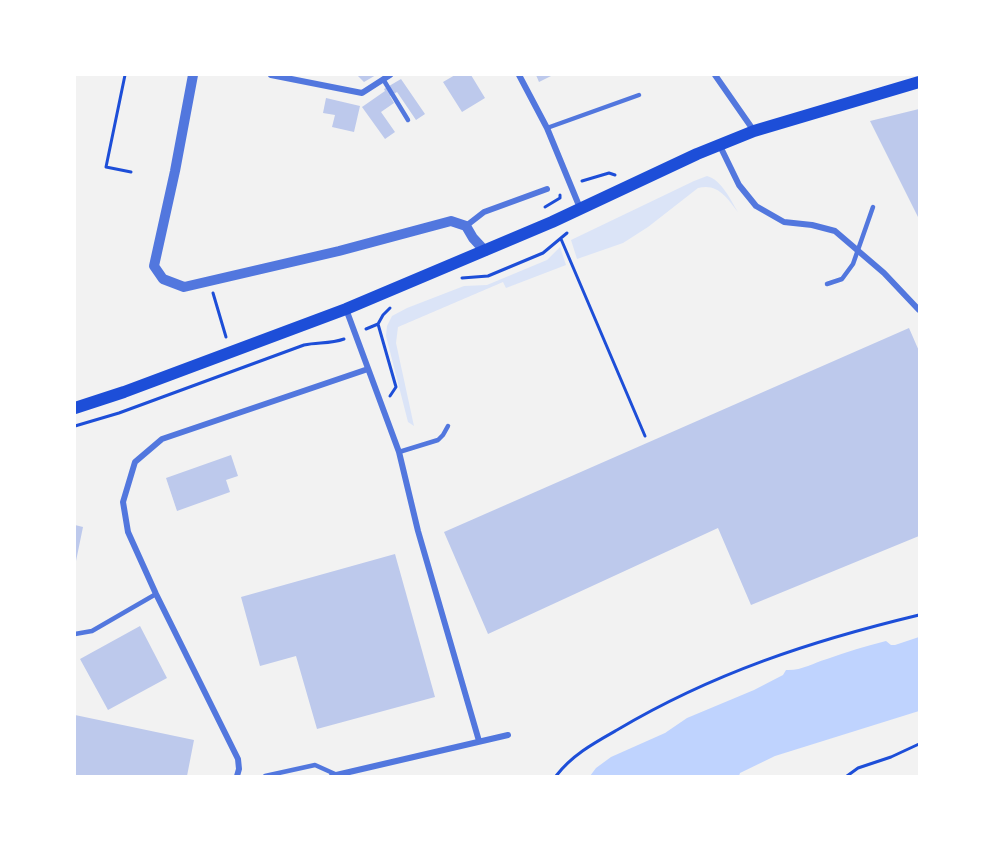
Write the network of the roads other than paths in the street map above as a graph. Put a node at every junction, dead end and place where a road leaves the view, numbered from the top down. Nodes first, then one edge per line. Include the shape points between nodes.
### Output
1 (193, 75) edge
2 (271, 75) edge
3 (390, 75) edge
4 (519, 75) edge
5 (715, 75) edge
6 (383, 80) junction
7 (919, 82) edge
8 (639, 95) dead end
9 (408, 120) dead end
10 (547, 128) junction
11 (754, 131) junction
12 (720, 146) junction
13 (547, 189) dead end
14 (873, 207) dead end
15 (580, 208) junction
16 (466, 226) junction
17 (858, 250) junction
18 (485, 251) junction
19 (827, 284) dead end
20 (346, 309) junction
21 (919, 310) edge
22 (369, 369) junction
23 (75, 408) edge
24 (448, 426) dead end
25 (399, 452) junction
26 (156, 594) junction
27 (75, 634) edge
28 (508, 735) dead end
29 (479, 741) junction
30 (333, 775) edge
31 (237, 776) edge
32 (265, 776) edge

1 - 16 street via 154,266 163,279 184,287 452,222
2 - 6 street via 362,93
3 - 6 street
4 - 10 street
5 - 11 street
6 - 9 lane
7 - 11 main road
8 - 10 lane
10 - 15 street
11 - 12 main road
12 - 15 main road
12 - 17 street via 739,185 756,206 784,222 835,231
13 - 16 street via 484,212
14 - 17 lane
15 - 18 main road
16 - 18 street
17 - 19 lane via 842,279
17 - 21 street
18 - 20 main road
20 - 22 street
20 - 23 main road
22 - 25 street
22 - 26 street via 162,439 135,462 123,502 128,532
24 - 25 lane via 438,440
25 - 29 street
26 - 27 lane via 92,631
26 - 31 street via 238,759
28 - 29 street
29 - 30 street
30 - 32 lane via 315,765

